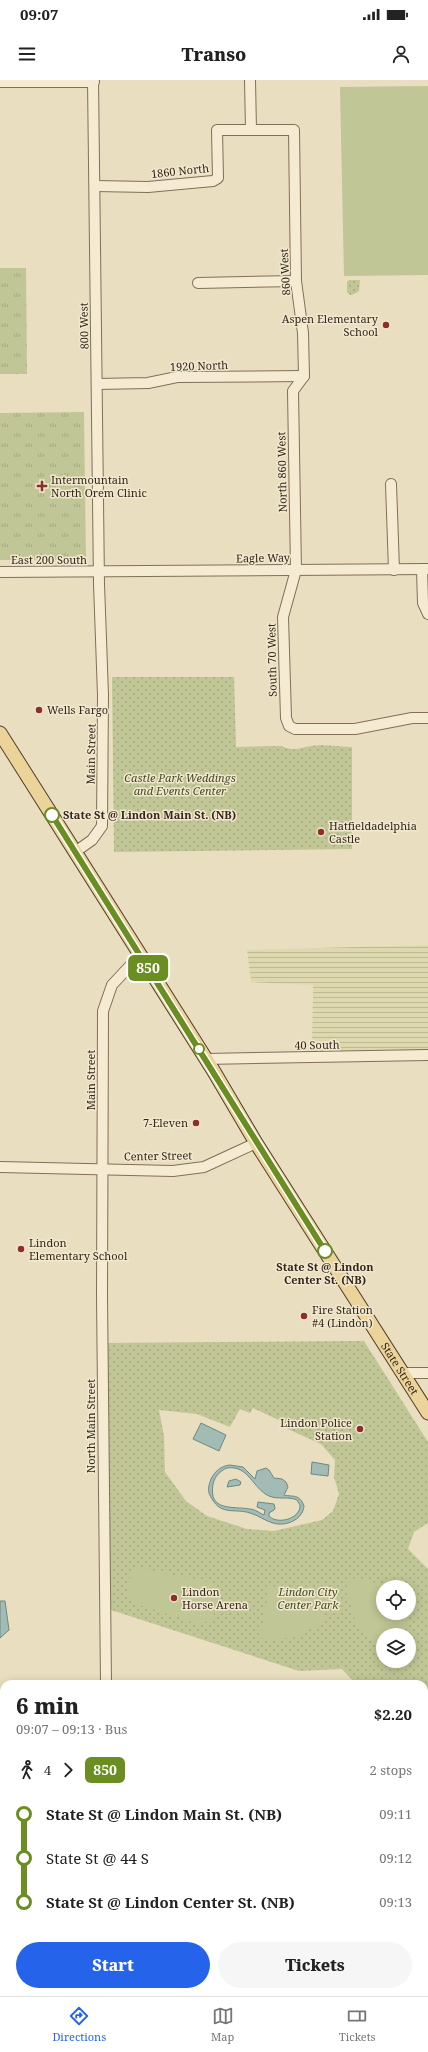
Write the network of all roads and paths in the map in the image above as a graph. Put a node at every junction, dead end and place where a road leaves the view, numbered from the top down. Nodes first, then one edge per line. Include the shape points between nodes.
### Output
1 (250, 80) edge
2 (94, 81) edge
3 (0, 82) edge
4 (251, 130) junction
5 (295, 174) joint
6 (94, 186) junction
7 (296, 281) junction
8 (198, 283) dead end
9 (304, 376) junction
10 (97, 384) junction
11 (391, 484) dead end
12 (425, 569) edge
13 (296, 570) junction
14 (394, 570) junction
15 (0, 572) edge
16 (99, 572) junction
17 (428, 614) edge
18 (428, 718) edge
19 (0, 732) edge
20 (75, 852) junction
21 (140, 955) junction
22 (428, 1055) edge
23 (205, 1059) junction
24 (256, 1143) junction
25 (0, 1167) edge
26 (103, 1169) junction
27 (403, 1373) junction
28 (428, 1373) edge
29 (428, 1412) edge
30 (106, 1680) edge

1 - 4 street
2 - 3 street
2 - 6 street, 800 West
4 - 5 street, 1860 North via 294,130
4 - 6 street, 1860 North via 217,130 218,178 213,181 148,187
5 - 7 street, 860 West
6 - 10 street, 800 West
7 - 8 street
7 - 9 street, 860 West via 303,333
9 - 10 street, 1920 North via 177,377 148,383
9 - 13 street, North 860 West via 293,391
10 - 16 street, 800 West
11 - 14 street
12 - 14 street, Eagle Way
12 - 17 street via 423,603
13 - 14 street, Eagle Way
13 - 16 street, Eagle Way
13 - 18 street, South 70 West via 283,617 284,709 289,726 295,730 355,729 412,718
15 - 16 street, East 200 South
16 - 20 street, Main Street via 103,695 102,826 92,840
19 - 20 main road
20 - 21 main road
21 - 23 main road
21 - 26 street, Main Street via 112,985 103,1011
22 - 23 street, 40 South
23 - 24 main road
24 - 26 street, Center Street via 204,1167 173,1170
24 - 27 main road, State Street
25 - 26 street, Center Street
26 - 30 street, North Main Street
27 - 28 street
27 - 29 main road, State Street

